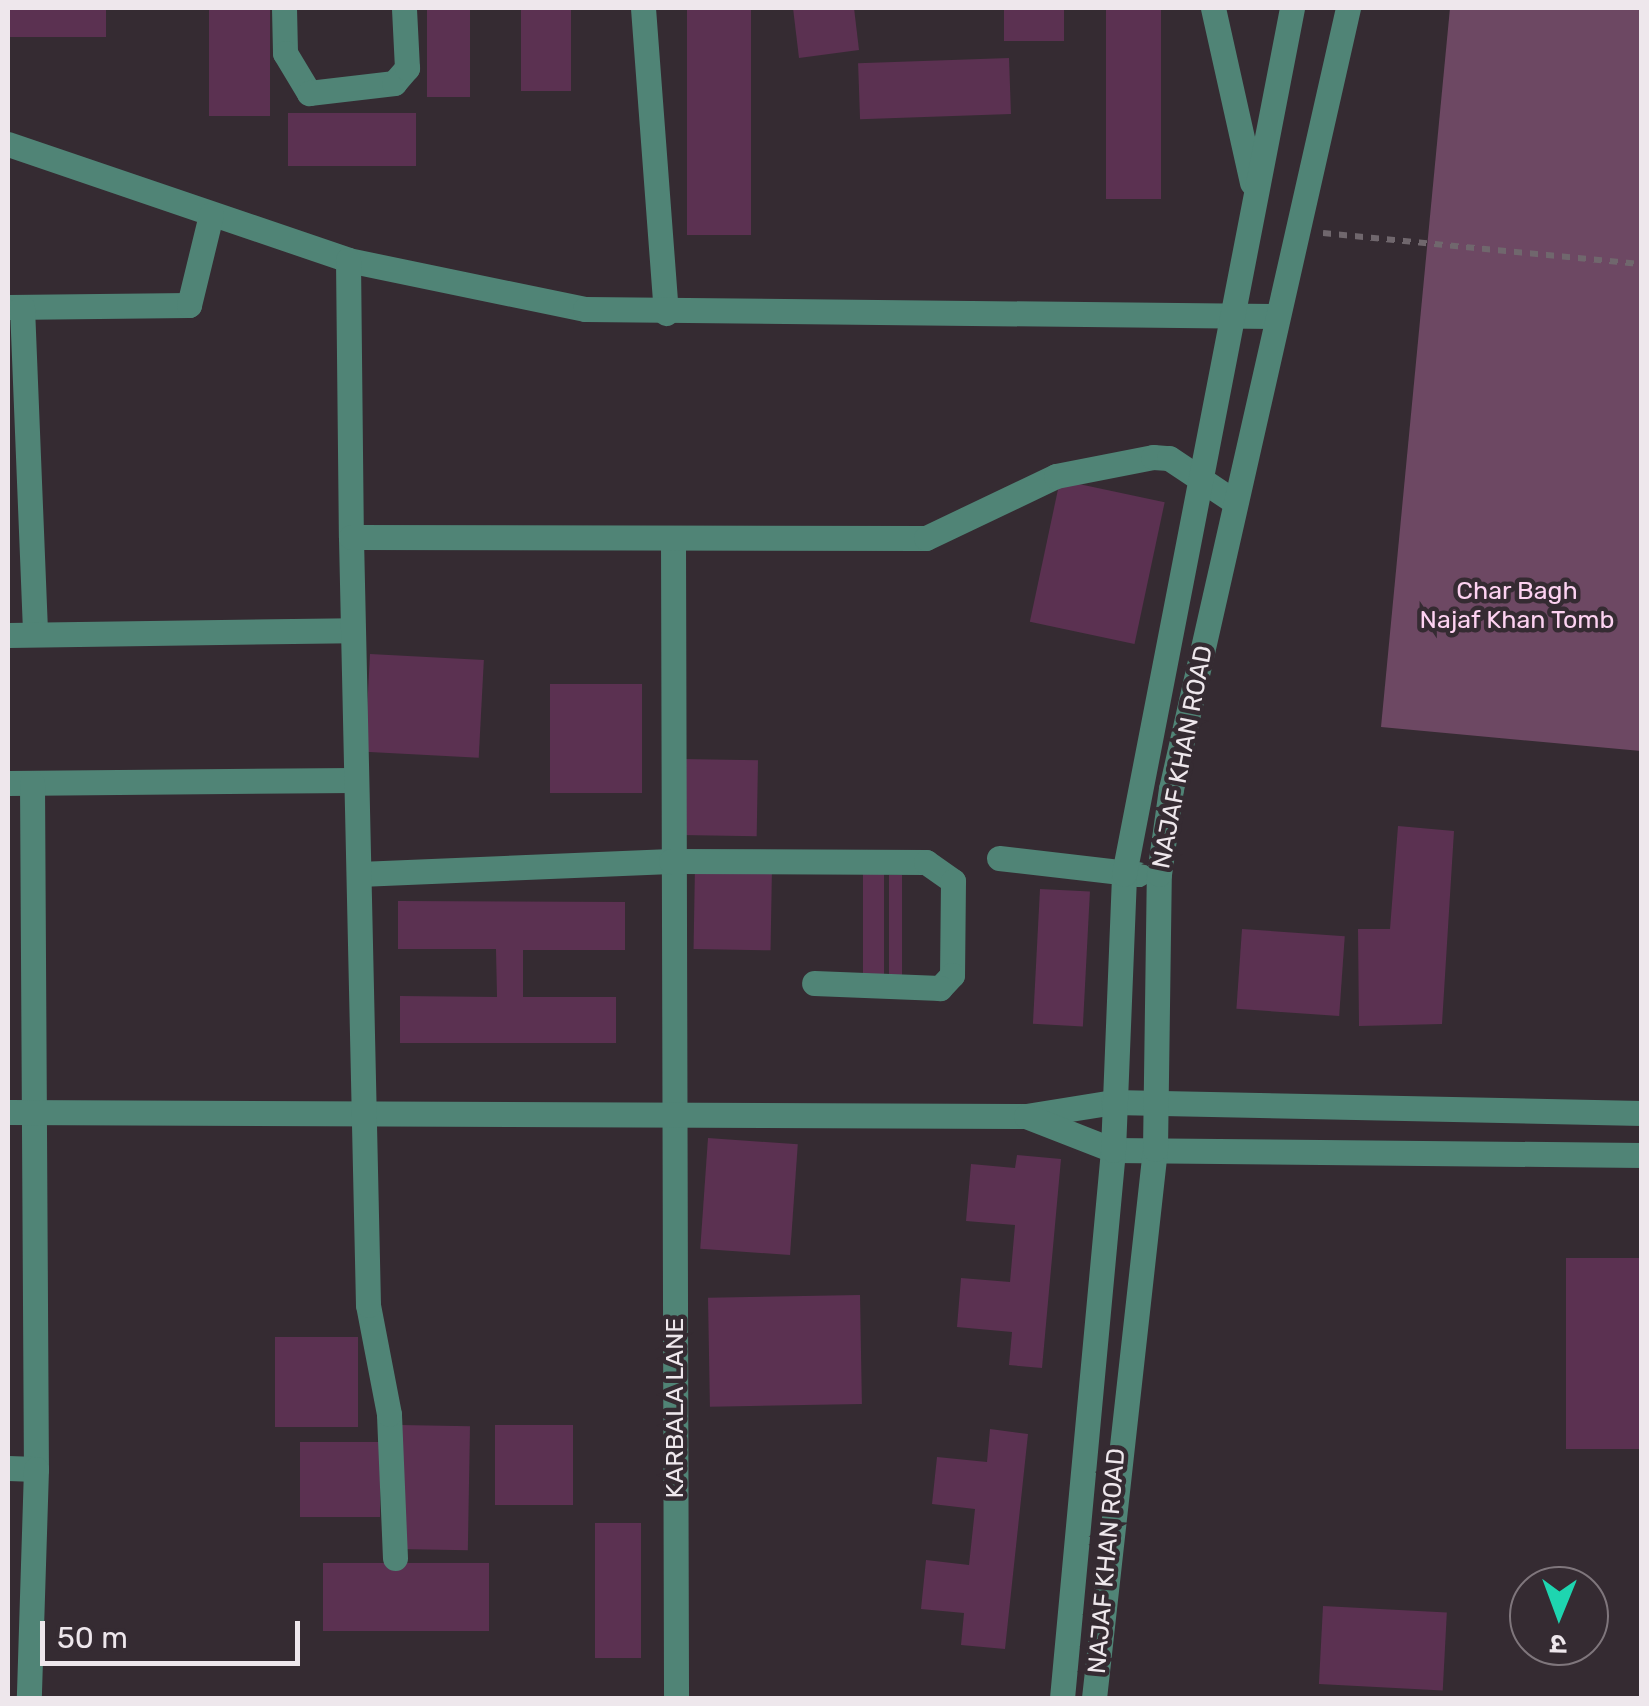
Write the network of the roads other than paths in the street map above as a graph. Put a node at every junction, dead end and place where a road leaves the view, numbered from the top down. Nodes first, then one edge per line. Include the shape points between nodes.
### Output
1 (284, 8) edge
2 (404, 8) edge
3 (643, 8) edge
4 (1213, 8) edge
5 (1292, 8) edge
6 (1348, 8) edge
7 (8, 144) edge
8 (1255, 197) junction
9 (211, 215) junction
10 (348, 260) junction
11 (15, 307) edge
12 (666, 312) junction
13 (1236, 315) junction
14 (1275, 316) junction
15 (1197, 476) junction
16 (1235, 502) junction
17 (351, 537) junction
18 (673, 540) junction
19 (351, 630) junction
20 (8, 634) edge
21 (35, 634) junction
22 (354, 780) junction
23 (20, 783) edge
24 (999, 858) dead end
25 (671, 861) junction
26 (359, 874) junction
27 (1124, 874) junction
28 (1159, 874) junction
29 (814, 983) dead end
30 (1114, 1102) junction
31 (1154, 1102) junction
32 (8, 1112) edge
33 (40, 1112) junction
34 (1642, 1113) edge
35 (360, 1114) junction
36 (1026, 1116) junction
37 (674, 1117) junction
38 (1112, 1150) junction
39 (1156, 1150) junction
40 (1642, 1155) edge
41 (8, 1468) edge
42 (36, 1469) junction
43 (395, 1558) dead end
44 (28, 1698) edge
45 (676, 1698) edge
46 (1062, 1698) edge
47 (1094, 1698) edge

1 - 2 street via 285,52 309,94 394,84 407,68
3 - 12 street
4 - 8 street
5 - 8 street
6 - 14 street, NAJAF KHAN ROAD
7 - 9 street
8 - 13 street
9 - 10 street
9 - 11 street via 190,305
10 - 12 street via 584,309
10 - 17 street
11 - 21 street
12 - 13 street via 793,307
13 - 14 street
13 - 15 street
14 - 16 street, NAJAF KHAN ROAD
15 - 16 street
15 - 18 street via 1153,457 1056,476 926,538
15 - 27 street
16 - 28 street, NAJAF KHAN ROAD
17 - 18 street
17 - 19 street
18 - 25 street, KARBALA LANE
19 - 21 street
19 - 22 street
20 - 21 street
22 - 23 street
22 - 26 street
23 - 33 street
24 - 27 street
25 - 26 street
25 - 29 street via 926,862 954,881 952,975 940,988
25 - 37 street, KARBALA LANE
26 - 35 street
27 - 28 street
27 - 30 street
28 - 31 street, NAJAF KHAN ROAD
30 - 31 street
30 - 36 street
30 - 38 street
31 - 34 street
31 - 39 street, NAJAF KHAN ROAD
32 - 33 street
33 - 35 street
33 - 42 street
35 - 37 street
35 - 43 street via 369,1323 388,1414
36 - 37 street
36 - 38 street
37 - 45 street, KARBALA LANE
38 - 39 street
38 - 46 street
39 - 40 street
39 - 47 street, NAJAF KHAN ROAD
41 - 42 street
42 - 44 street

